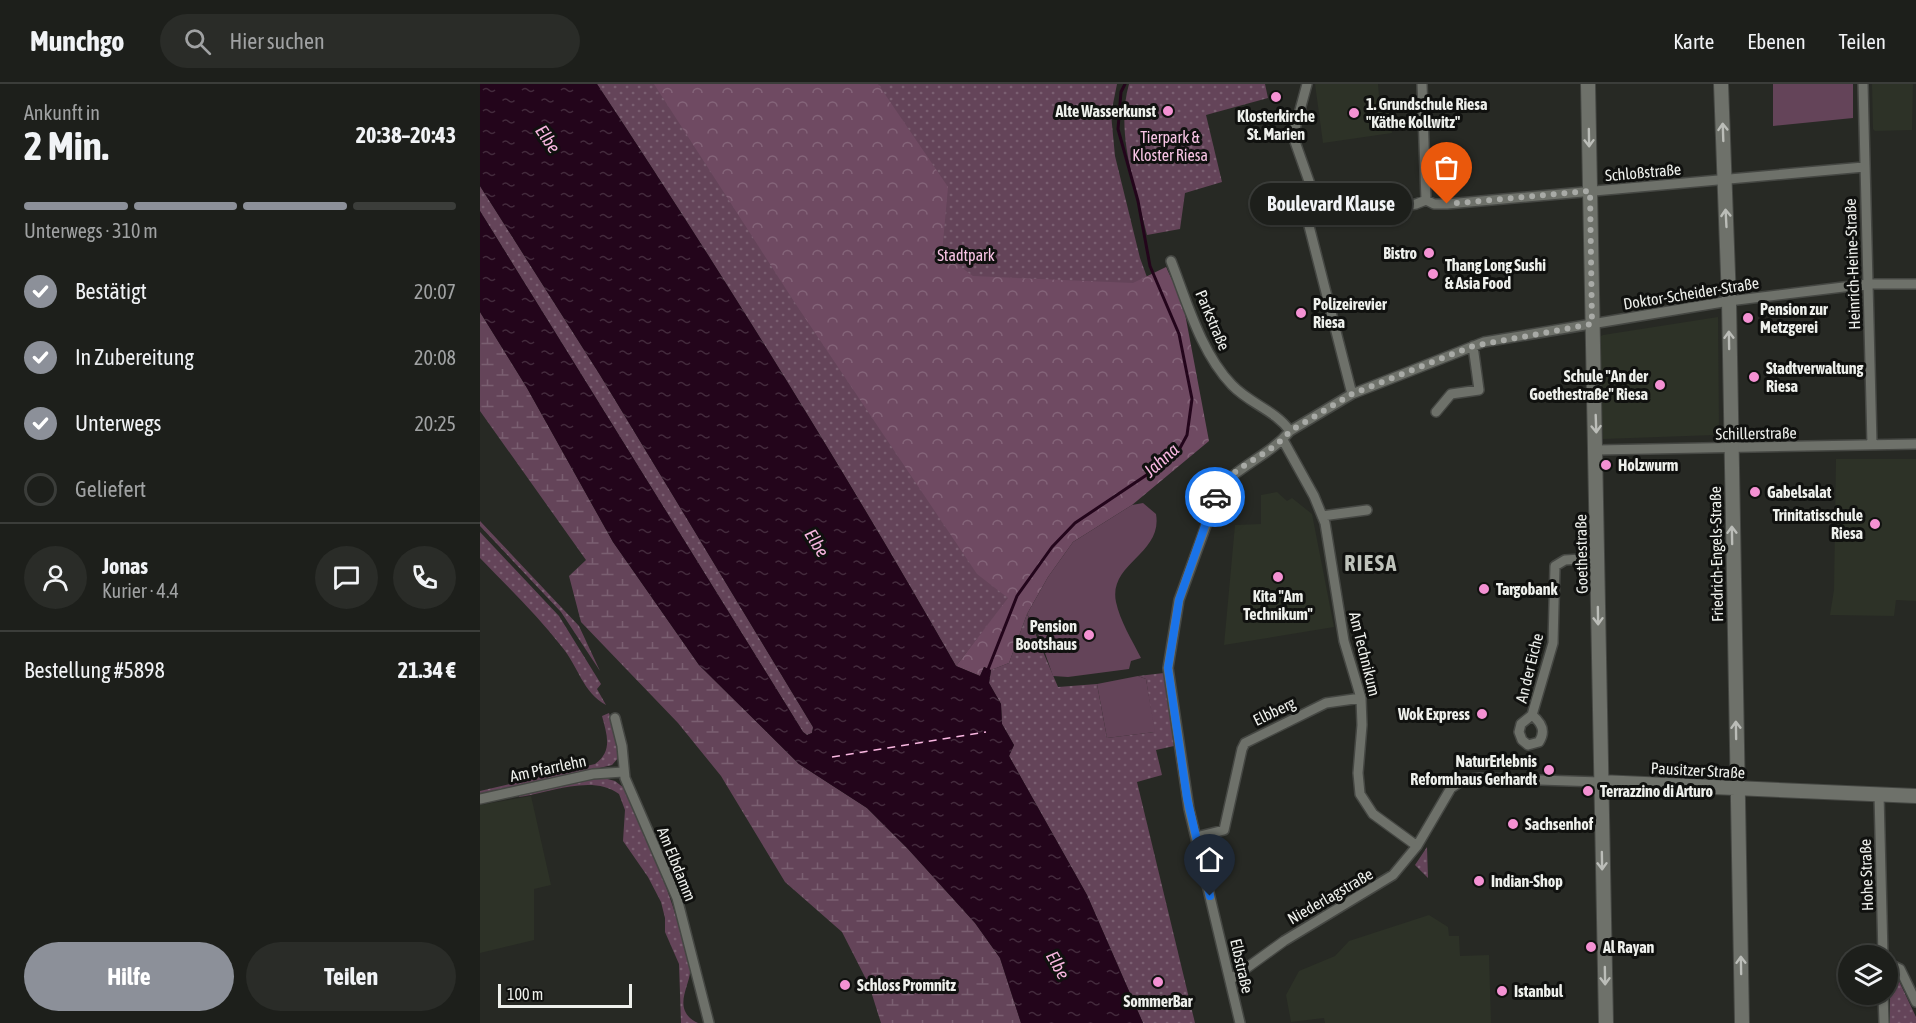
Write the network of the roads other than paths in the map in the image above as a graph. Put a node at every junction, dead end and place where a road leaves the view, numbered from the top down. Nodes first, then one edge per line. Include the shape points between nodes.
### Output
1 (1307, 84) edge
2 (1422, 84) edge
3 (1588, 84) edge
4 (1721, 84) edge
5 (1863, 84) edge
6 (1864, 167) junction
7 (1724, 180) junction
8 (1590, 191) junction
9 (1426, 200) junction
10 (1322, 218) junction
11 (1171, 261) dead end
12 (1868, 284) junction
13 (1916, 284) edge
14 (1729, 301) junction
15 (1592, 324) junction
16 (1473, 346) junction
17 (1352, 394) junction
18 (1436, 412) dead end
19 (1290, 431) junction
20 (1283, 440) junction
21 (1872, 444) junction
22 (1916, 444) edge
23 (1731, 449) junction
24 (1597, 450) junction
25 (1367, 510) dead end
26 (1322, 516) junction
27 (1597, 558) junction
28 (1361, 698) junction
29 (1532, 715) dead end
30 (615, 718) dead end
31 (623, 772) junction
32 (1479, 778) joint
33 (1600, 782) junction
34 (1738, 788) junction
35 (1878, 794) junction
36 (1916, 796) edge
37 (480, 799) edge
38 (1196, 837) junction
39 (1417, 846) junction
40 (1883, 945) edge
41 (1898, 968) edge
42 (1230, 980) junction
43 (1916, 1002) edge
44 (1883, 1005) edge
45 (709, 1023) edge
46 (1240, 1023) edge
47 (1606, 1023) edge
48 (1742, 1023) edge
49 (1884, 1023) edge

1 - 10 street via 1293,136
2 - 9 street
3 -> 8 main road, Goethestraße
7 -> 4 main road, Friedrich-Engels-Straße
5 - 6 street, Heinrich-Heine-Straße
6 - 7 street, Schloßstraße
6 - 12 street, Heinrich-Heine-Straße
7 - 8 street, Schloßstraße
14 -> 7 main road, Friedrich-Engels-Straße
8 - 9 street, Schloßstraße via 1447,204
8 - 15 main road, Goethestraße
9 - 10 street, Schloßstraße
10 - 17 street, Schloßstraße via 1308,222
11 - 19 street, Parkstraße via 1201,339 1219,370 1239,391 1280,418
12 - 13 street, Doktor-Scheider-Straße
12 - 14 street, Doktor-Scheider-Straße
12 - 21 street, Heinrich-Heine-Straße
14 - 15 street, Doktor-Scheider-Straße
23 -> 14 main road, Friedrich-Engels-Straße
15 - 16 street, Doktor-Scheider-Straße
15 -> 24 main road, Goethestraße
16 - 17 street
16 - 18 street via 1479,390 1452,394
17 - 19 street
19 - 20 street
20 - 26 street, Am Technikum
20 - 38 street, Elbstraße via 1233,473 1220,487 1179,600 1168,668
21 - 22 street, Schillerstraße
21 - 23 street, Schillerstraße
23 - 24 street, Schillerstraße
34 -> 23 main road, Friedrich-Engels-Straße
24 - 27 main road, Goethestraße
25 - 26 street
26 - 28 street, Am Technikum via 1344,641
27 - 29 street, An der Eiche via 1565,560 1555,566 1553,642
27 -> 33 main road, Goethestraße
28 - 38 street, Elbberg via 1326,703 1245,743 1224,830
28 - 39 street, Am Technikum via 1360,794 1374,814
30 - 31 street, Am Elbdamm
31 - 37 street, Am Pfarrlehn via 593,774
31 - 45 street, Am Elbdamm via 677,898
32 - 33 street, Pausitzer Straße
32 - 39 street, Niederlagstraße via 1463,780 1451,788
33 - 34 main road, Pausitzer Straße
33 -> 47 main road, Goethestraße
34 - 35 main road, Pausitzer Straße
48 -> 34 main road, Friedrich-Engels-Straße
35 - 36 main road, Pausitzer Straße
35 - 40 street, Hohe Straße
38 - 42 street, Elbstraße
39 - 42 street, Niederlagstraße via 1386,881 1284,941
41 - 43 street
42 - 46 street, Elbstraße
44 - 49 street

